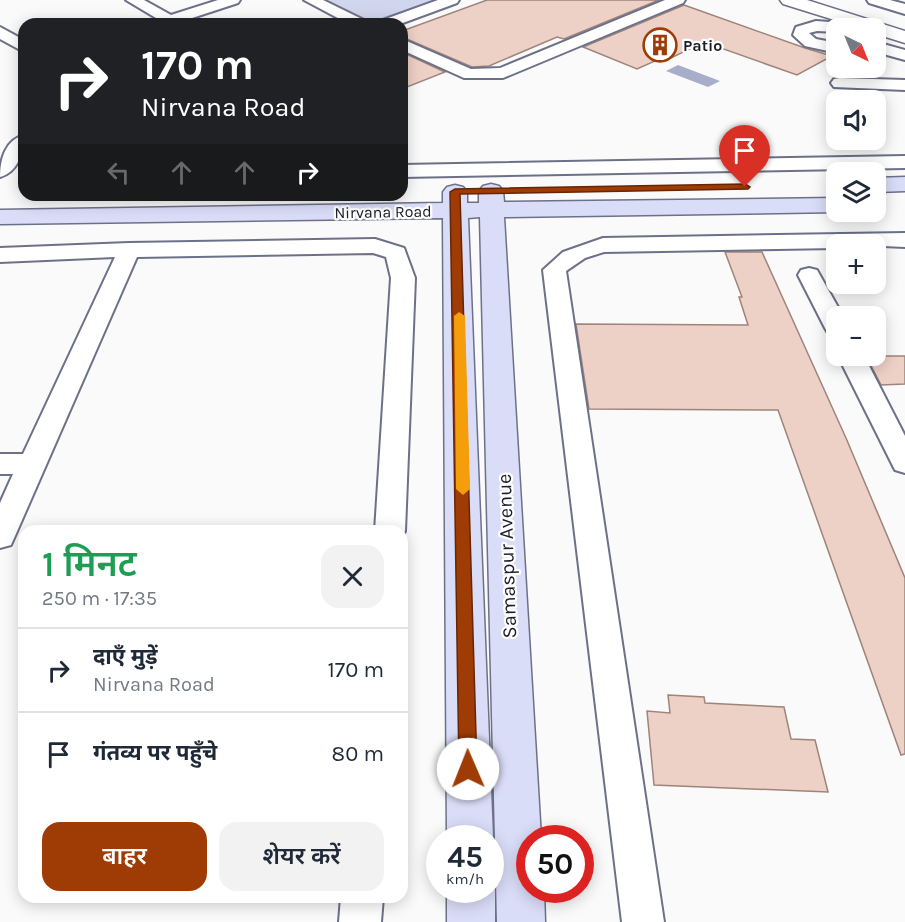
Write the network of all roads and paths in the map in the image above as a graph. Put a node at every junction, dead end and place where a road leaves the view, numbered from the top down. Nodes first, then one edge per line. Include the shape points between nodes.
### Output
1 (133, 0) edge
2 (233, 0) edge
3 (311, 0) edge
4 (452, 0) edge
5 (678, 0) edge
6 (789, 0) edge
7 (822, 0) edge
8 (874, 0) edge
9 (905, 9) edge
10 (167, 18) edge
11 (185, 18) edge
12 (348, 18) edge
13 (402, 18) edge
14 (833, 18) edge
15 (826, 26) edge
16 (905, 26) edge
17 (0, 32) edge
18 (886, 33) edge
19 (905, 37) edge
20 (18, 43) edge
21 (826, 46) edge
22 (408, 47) edge
23 (886, 50) edge
24 (905, 55) edge
25 (840, 83) dead end
26 (905, 85) edge
27 (18, 152) edge
28 (905, 162) edge
29 (408, 171) edge
30 (5, 176) edge
31 (905, 184) edge
32 (826, 185) edge
33 (886, 185) edge
34 (408, 193) edge
35 (0, 200) edge
36 (18, 200) edge
37 (493, 200) junction
38 (456, 201) junction
39 (905, 204) edge
40 (826, 205) edge
41 (886, 205) edge
42 (0, 217) edge
43 (905, 240) edge
44 (129, 250) junction
45 (0, 255) edge
46 (809, 275) dead end
47 (826, 307) edge
48 (858, 366) edge
49 (893, 413) edge
50 (905, 463) edge
51 (0, 464) edge
52 (32, 464) junction
53 (390, 525) edge
54 (1, 530) edge
55 (470, 825) edge
56 (362, 903) edge
57 (471, 903) edge
58 (360, 922) edge
59 (471, 922) edge
60 (522, 922) edge
61 (643, 922) edge

1 - 10 street
2 - 11 street
3 - 12 street
4 - 13 street
5 - 22 street via 503,73 461,71
6 - 14 street
7 - 16 street
8 - 9 street
15 - 21 street via 808,27 801,34 812,43
17 - 20 street
18 - 19 street
23 - 24 street
25 - 26 street
27 - 30 street
28 - 29 street
31 - 33 main road
32 - 37 main road, Nirvana Road
34 - 38 main road, Nirvana Road
35 - 36 main road
37 - 38 main road, Nirvana Road
37 - 40 main road, Nirvana Road
37 - 60 main road, Samaspur Avenue
38 - 42 main road, Nirvana Road
38 - 55 main road
39 - 41 main road
43 - 61 street via 603,245 565,259 554,270
44 - 45 street
44 - 52 street
44 - 53 street via 375,246 396,253 403,278
46 - 47 street
48 - 49 street
49 - 50 street
51 - 52 street
52 - 54 street
56 - 58 street
57 - 59 main road

